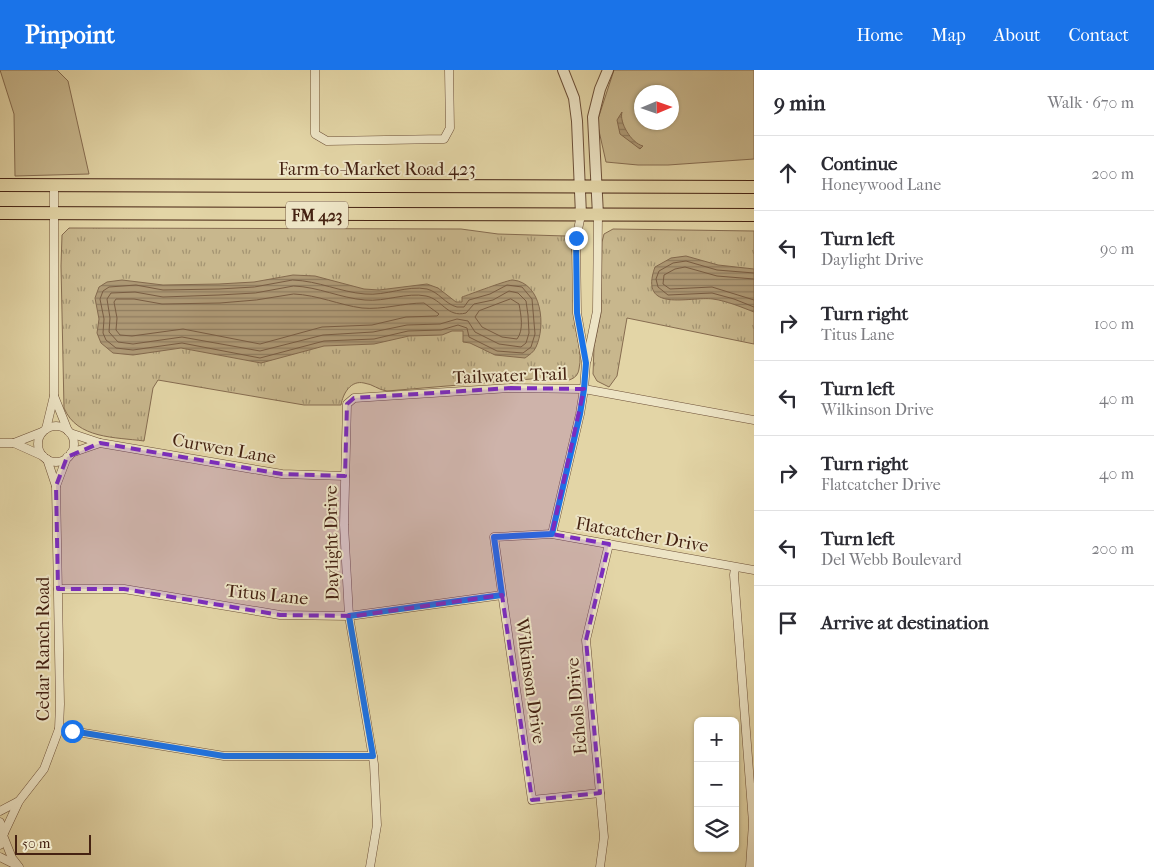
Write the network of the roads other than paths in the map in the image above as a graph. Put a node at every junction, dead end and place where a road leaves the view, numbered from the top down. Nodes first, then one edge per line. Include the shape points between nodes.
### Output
1 (315, 70) edge
2 (449, 70) edge
3 (563, 70) edge
4 (608, 70) edge
5 (0, 185) edge
6 (54, 185) junction
7 (580, 187) junction
8 (597, 187) junction
9 (754, 187) edge
10 (0, 213) edge
11 (54, 214) junction
12 (581, 215) junction
13 (598, 215) junction
14 (754, 215) edge
15 (586, 363) junction
16 (584, 389) junction
17 (54, 396) junction
18 (354, 398) joint
19 (754, 420) edge
20 (44, 430) junction
21 (69, 432) junction
22 (100, 442) junction
23 (0, 443) edge
24 (14, 443) junction
25 (69, 455) junction
26 (45, 458) junction
27 (345, 476) junction
28 (56, 486) junction
29 (552, 534) junction
30 (494, 537) joint
31 (609, 544) junction
32 (735, 568) junction
33 (754, 570) edge
34 (58, 589) junction
35 (502, 595) junction
36 (349, 616) junction
37 (58, 729) junction
38 (373, 756) junction
39 (600, 793) junction
40 (20, 802) junction
41 (0, 811) edge
42 (0, 822) edge
43 (2, 839) edge
44 (0, 857) edge
45 (17, 866) edge
46 (370, 867) edge
47 (600, 867) edge
48 (750, 867) edge

1 - 2 street via 315,134 327,141 444,139 450,128
3 - 7 street via 574,98
4 - 8 street via 593,117
5 - 6 main road, Farm-to-Market Road 423 / FM 423
6 - 7 main road, Farm-to-Market Road 423 / FM 423
6 - 11 street
7 - 8 main road, Farm-to-Market Road 423 / FM 423
7 - 12 street
8 - 9 main road, Farm-to-Market Road 423 / FM 423
8 - 13 street
10 - 11 main road, FM 423
11 - 12 main road, FM 423
11 - 17 street
12 - 13 main road, FM 423
12 - 15 street via 576,240 577,313
13 - 14 main road, FM 423
13 - 15 street via 597,311
15 - 16 street
16 - 18 street, Tailwater Trail via 511,388
16 - 19 street, Tailwater Trail
16 - 29 street
17 - 20 street
17 - 21 street
18 - 27 street, Daylight Drive via 347,404
20 - 21 street via 58,426
20 - 24 street
20 - 26 street via 38,444
21 - 22 street, Curwen Lane
21 - 25 street via 74,442
22 - 25 street
22 - 27 street, Curwen Lane via 282,474
23 - 24 street
24 - 26 street
25 - 26 street via 60,461
25 - 28 street, Cedar Ranch Road
26 - 28 street, Cedar Ranch Road
27 - 36 street, Daylight Drive
28 - 34 street, Cedar Ranch Road
29 - 30 street, Flatcatcher Drive
29 - 31 street, Flatcatcher Drive
30 - 35 street, Wilkinson Drive
31 - 32 street, Flatcatcher Drive
31 - 39 street, Echols Drive via 586,640
32 - 33 street, Flatcatcher Drive
32 - 48 street via 753,823
34 - 36 street, Titus Lane via 124,589 280,615
34 - 37 street, Cedar Ranch Road
35 - 36 street, Titus Lane
35 - 39 street, Wilkinson Drive via 532,800
36 - 38 street, Daylight Drive
37 - 38 street via 224,756
37 - 40 street, Cedar Ranch Road via 44,769
38 - 46 street, Daylight Drive via 377,824
39 - 47 street, Echols Drive via 604,838
40 - 41 street, Cedar Ranch Road
40 - 43 street, Cedar Ranch Road
42 - 43 street
43 - 45 street
44 - 45 street

